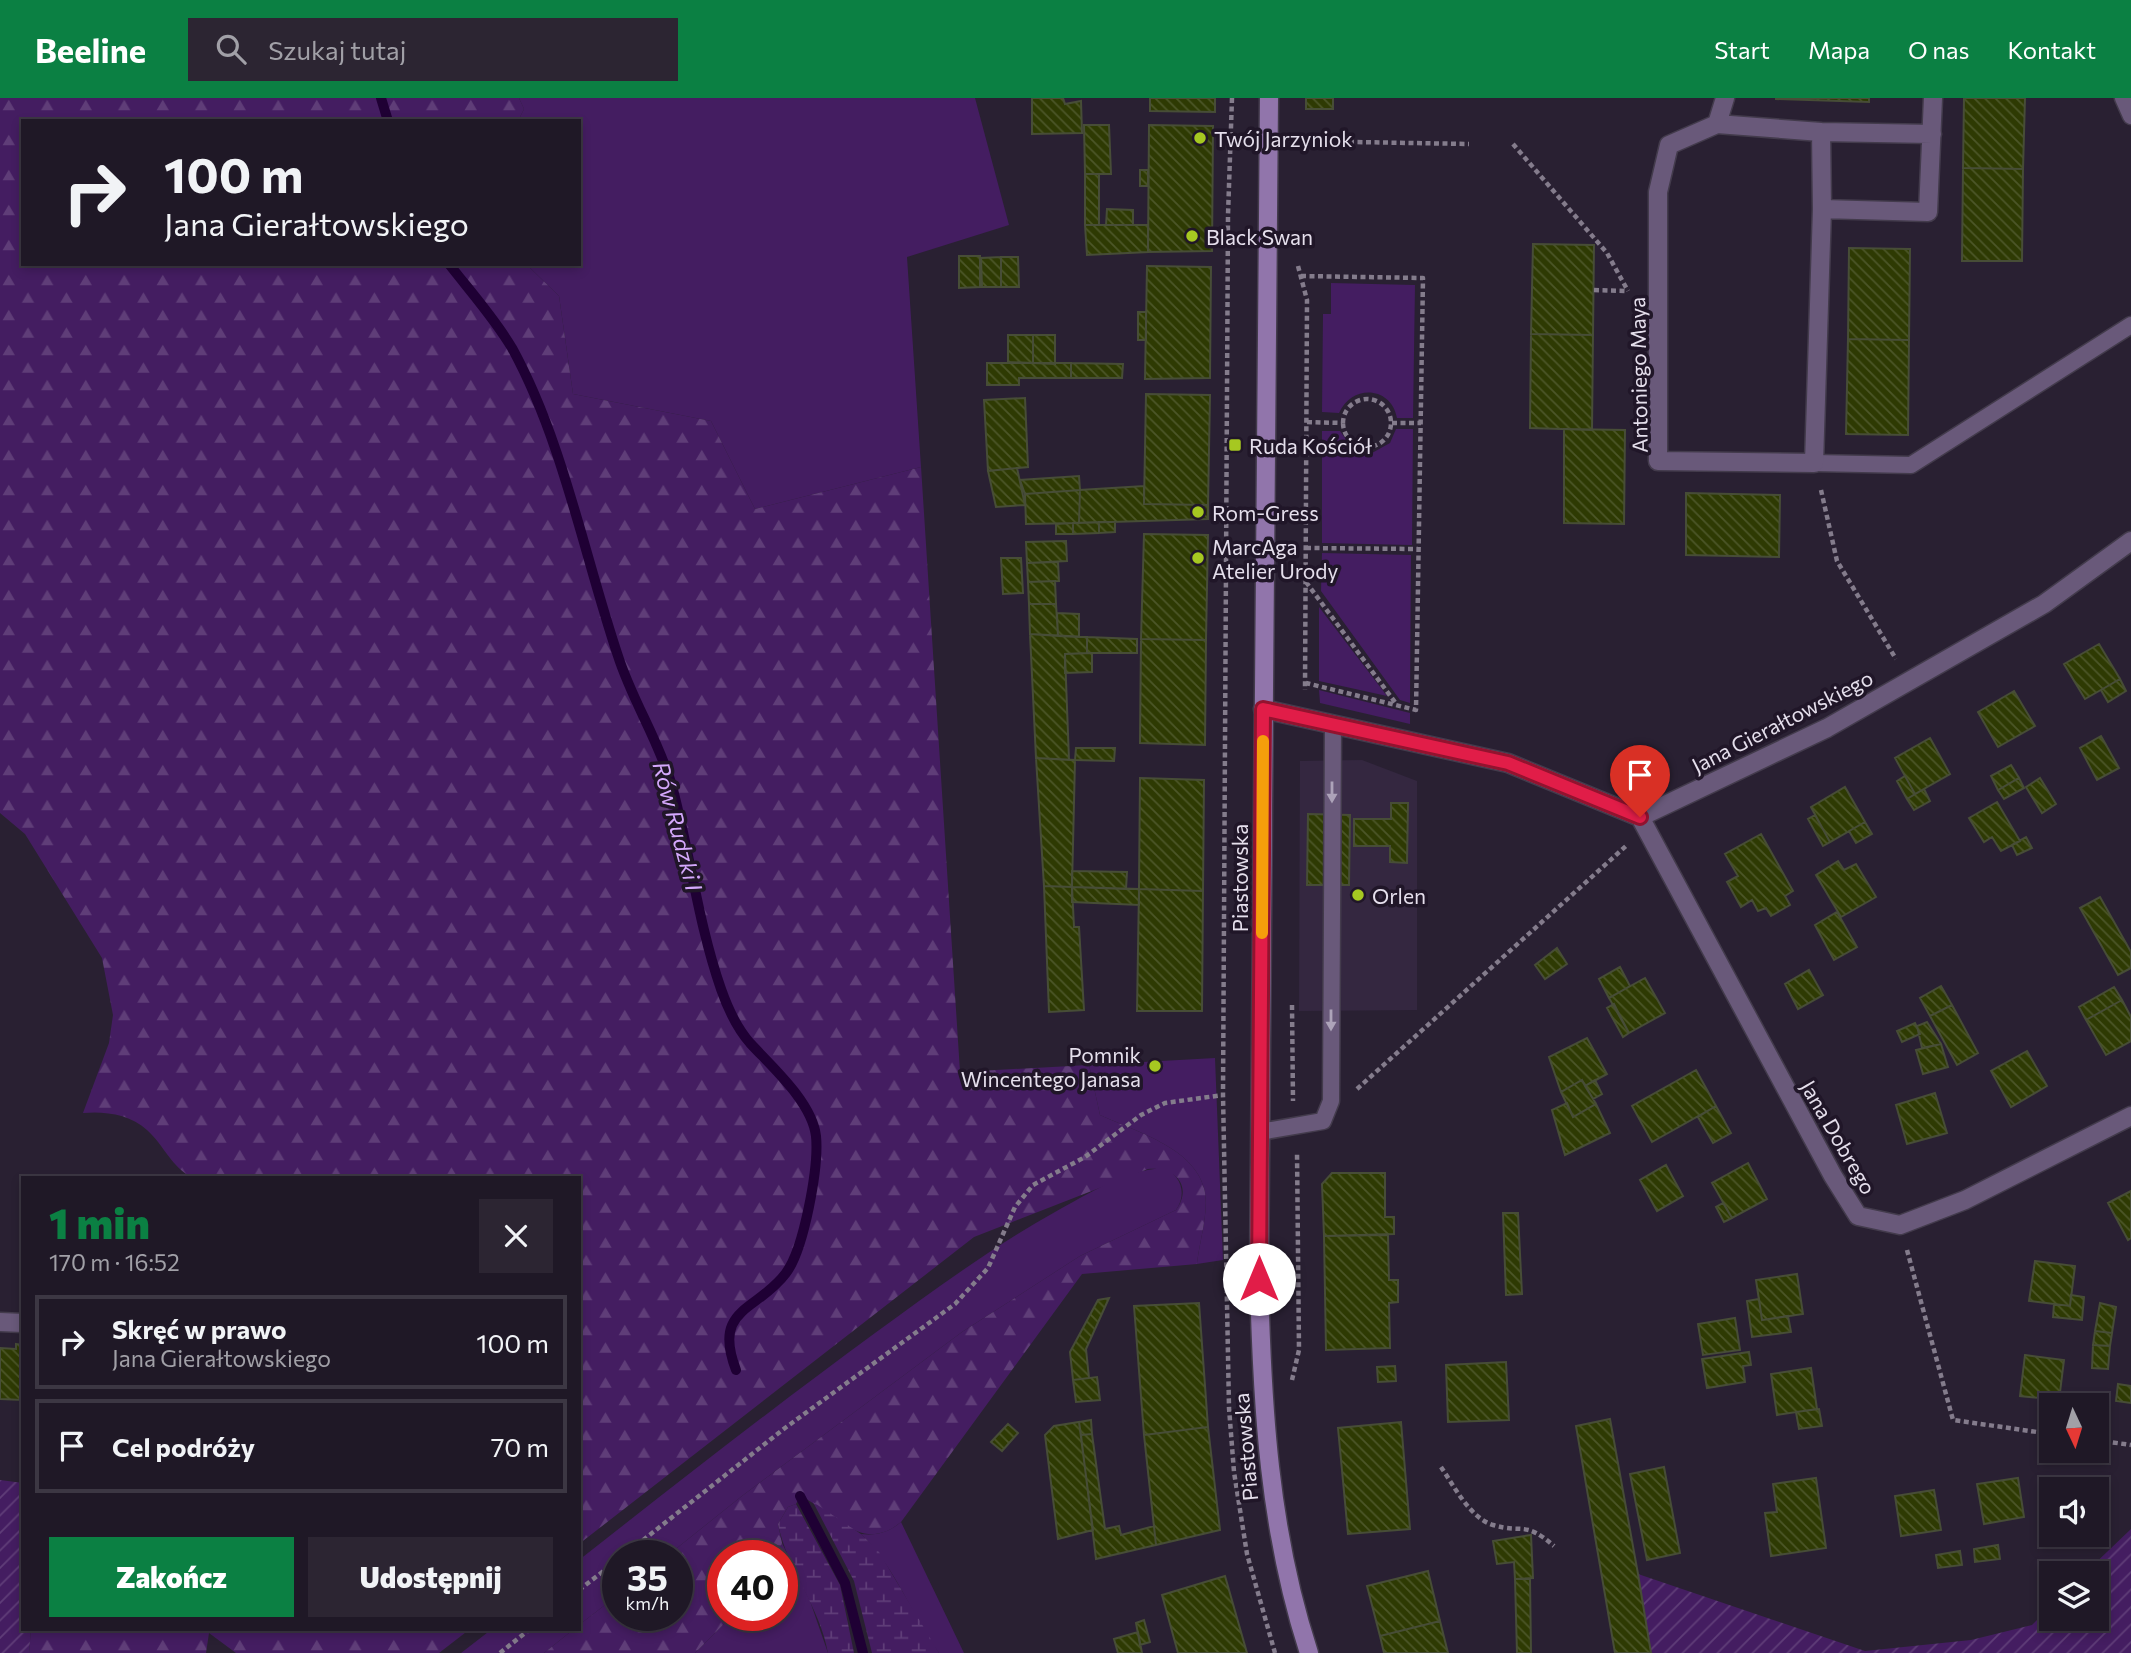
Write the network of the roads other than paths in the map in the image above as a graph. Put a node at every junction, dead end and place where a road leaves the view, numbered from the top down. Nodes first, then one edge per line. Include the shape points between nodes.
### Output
1 (1269, 98) edge
2 (1725, 98) edge
3 (1933, 98) edge
4 (2123, 98) edge
5 (2131, 116) edge
6 (1717, 124) junction
7 (1821, 132) junction
8 (1932, 134) junction
9 (1822, 209) junction
10 (2131, 325) edge
11 (1814, 463) junction
12 (2131, 541) edge
13 (1263, 709) junction
14 (1333, 724) junction
15 (1640, 817) junction
16 (2131, 1116) edge
17 (1260, 1132) junction
18 (0, 1322) edge
19 (21, 1323) edge
20 (1309, 1653) edge

1 - 13 street, Piastowska
2 - 6 street
3 - 8 street
4 - 5 lane
6 - 7 street, Antoniego Maya
6 - 11 street, Antoniego Maya via 1669,145 1658,192 1658,461
7 - 8 street, Antoniego Maya
7 - 9 street
8 - 9 street via 1928,212
9 - 11 street
10 - 11 lane via 1911,465
12 - 15 street, Jana Gierałtowskiego via 2043,604 1910,681 1826,728
13 - 14 street
13 - 17 street, Piastowska
14 - 15 street via 1508,763
14 -> 17 lane via 1331,1101 1323,1121
15 - 16 street, Jana Dobrego via 1858,1216 1900,1225 1965,1200
17 - 20 street, Piastowska via 1265,1439 1274,1509
18 - 19 street

